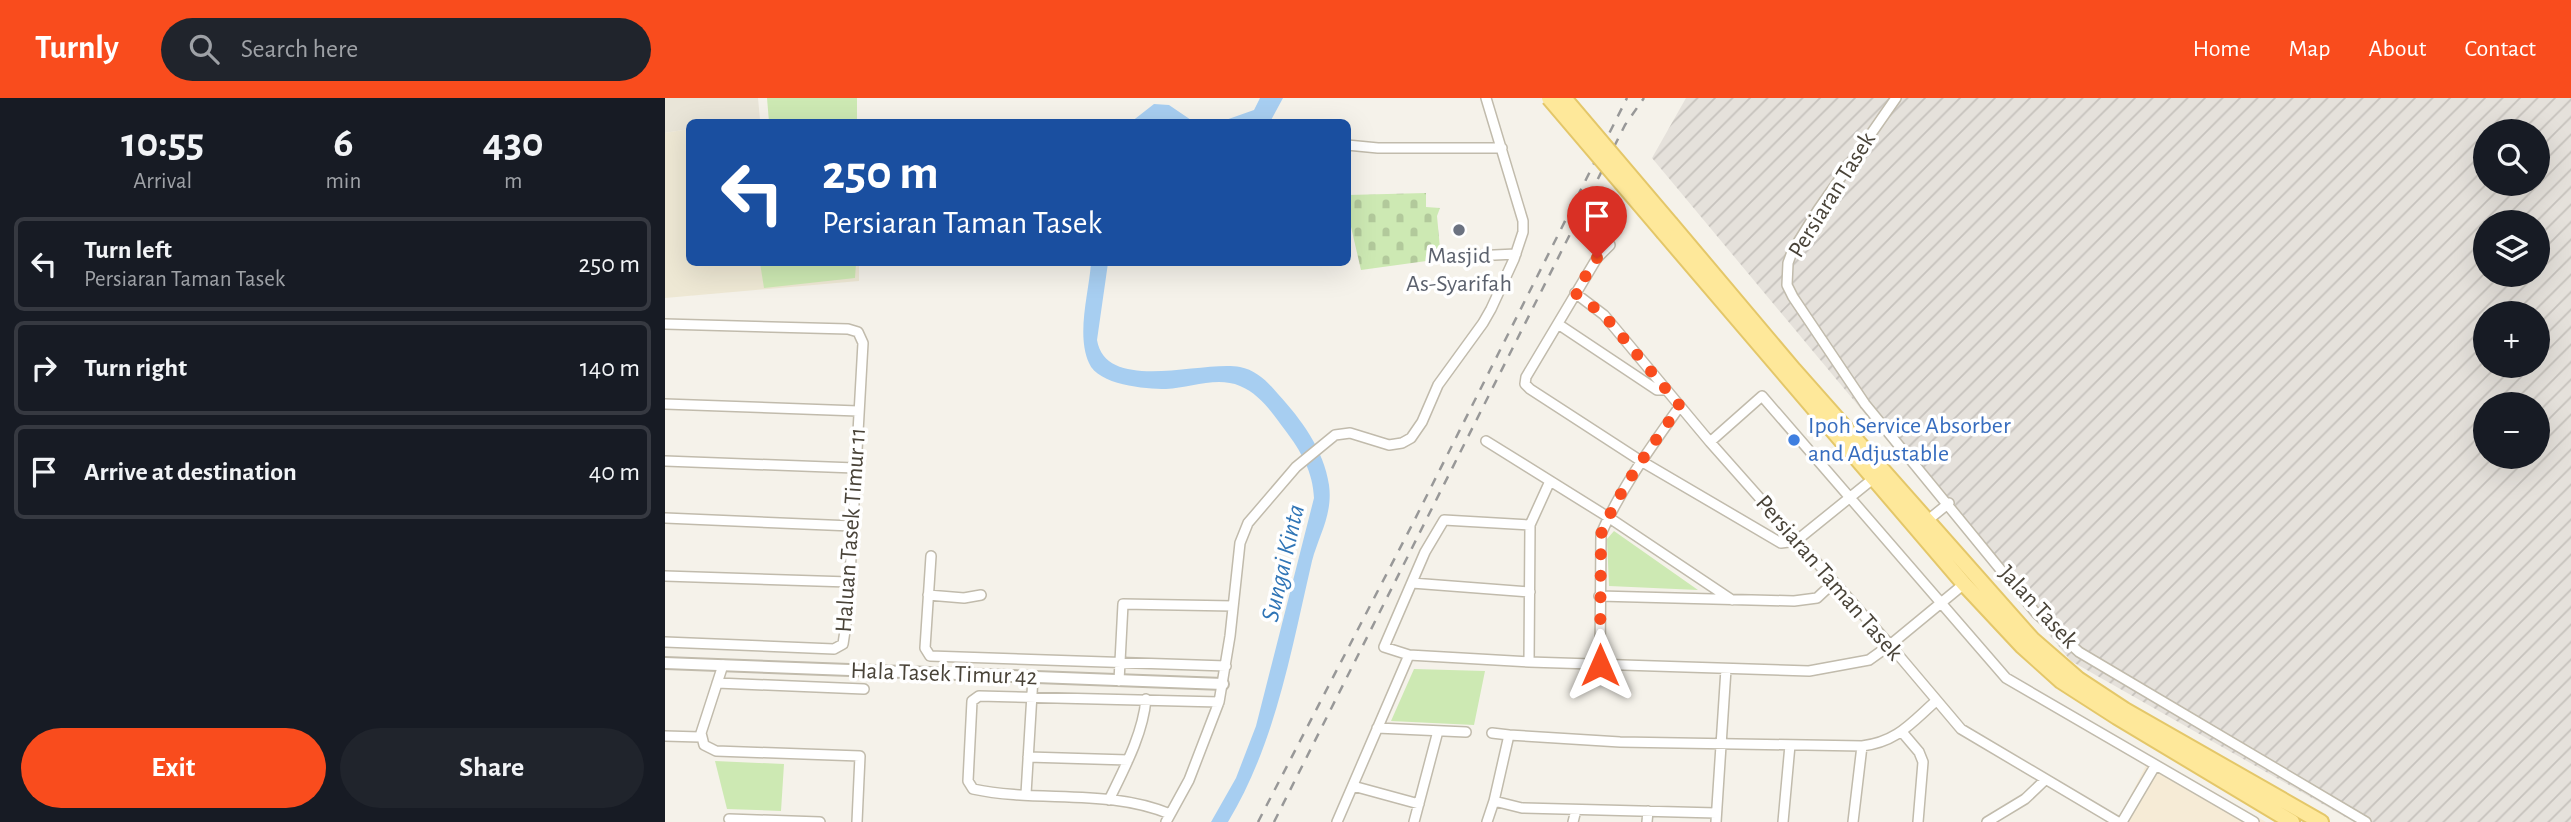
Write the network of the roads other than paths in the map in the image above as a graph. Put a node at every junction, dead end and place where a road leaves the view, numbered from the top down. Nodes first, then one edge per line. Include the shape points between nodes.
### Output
1 (1486, 98) edge
2 (1549, 98) edge
3 (1564, 98) edge
4 (1896, 98) edge
5 (1351, 145) edge
6 (1502, 148) junction
7 (1667, 228) junction
8 (1610, 245) dead end
9 (1516, 254) junction
10 (1453, 257) dead end
11 (1575, 293) junction
12 (1793, 297) joint
13 (665, 324) edge
14 (1558, 324) junction
15 (1645, 365) junction
16 (1633, 372) junction
17 (1665, 390) junction
18 (665, 404) edge
19 (1680, 406) junction
20 (858, 411) junction
21 (1486, 441) dead end
22 (1710, 442) junction
23 (665, 461) edge
24 (1641, 461) junction
25 (855, 468) junction
26 (1874, 478) junction
27 (1550, 481) junction
28 (1850, 498) junction
29 (1948, 503) junction
30 (1608, 517) junction
31 (665, 518) edge
32 (1928, 520) junction
33 (1530, 525) junction
34 (852, 526) junction
35 (1796, 541) junction
36 (931, 556) dead end
37 (665, 576) edge
38 (849, 582) junction
39 (1412, 583) junction
40 (1833, 583) junction
41 (1964, 584) junction
42 (1530, 592) junction
43 (928, 595) junction
44 (981, 595) dead end
45 (1599, 596) junction
46 (1732, 600) junction
47 (1940, 604) junction
48 (1233, 606) junction
49 (665, 642) edge
50 (1891, 645) junction
51 (1409, 655) junction
52 (1529, 662) junction
53 (665, 663) edge
54 (1120, 663) junction
55 (723, 665) junction
56 (1600, 665) junction
57 (1226, 666) junction
58 (1726, 669) junction
59 (1033, 677) junction
60 (1119, 681) junction
61 (717, 683) junction
62 (1223, 684) junction
63 (864, 689) dead end
64 (1032, 697) junction
65 (1146, 699) junction
66 (1936, 701) junction
67 (1219, 702) junction
68 (1377, 728) junction
69 (1438, 732) junction
70 (1902, 732) junction
71 (1466, 733) dead end
72 (1492, 733) dead end
73 (700, 735) junction
74 (1509, 735) junction
75 (665, 736) edge
76 (1721, 743) junction
77 (1790, 745) junction
78 (1862, 746) junction
79 (1028, 757) junction
80 (1128, 760) junction
81 (2155, 766) junction
82 (2045, 780) junction
83 (1353, 786) junction
84 (1026, 794) junction
85 (1109, 800) junction
86 (1494, 801) junction
87 (1419, 804) junction
88 (1576, 810) junction
89 (1648, 811) junction
90 (2297, 816) edge
91 (1716, 817) edge
92 (1168, 818) edge
93 (729, 819) dead end
94 (820, 822) edge
95 (857, 822) edge
96 (1337, 822) edge
97 (1414, 822) edge
98 (1487, 822) edge
99 (1573, 822) edge
100 (1647, 822) edge
101 (1783, 822) edge
102 (1853, 822) edge
103 (1918, 822) edge
104 (1987, 822) edge
105 (2120, 822) edge
106 (2254, 822) edge
107 (2312, 822) edge
108 (2321, 822) edge
109 (2367, 822) edge

1 - 6 street
2 - 7 main road, bridge
3 - 7 main road, bridge
4 - 12 street, Persiaran Tasek via 1792,252 1787,285
5 - 6 street
6 - 9 street via 1523,222
7 - 26 main road
7 - 32 main road
8 - 11 street
9 - 10 street
9 - 48 street via 1483,323 1438,386 1411,438 1389,445 1342,433 1296,467 1248,523 1240,543
11 - 14 street
11 - 15 street, Persiaran Taman Tasek via 1604,315
12 - 29 street, Jalan Tasek via 1865,404
13 - 20 street, Haluan Tasek Timur 11 via 858,332 863,340
14 - 16 street
14 - 24 street via 1525,384
15 - 16 street
15 - 17 street, Persiaran Taman Tasek
16 - 17 street via 1657,390
17 - 19 street, Persiaran Taman Tasek
18 - 20 street
19 - 22 street, Persiaran Taman Tasek
19 - 24 street
20 - 25 street, Haluan Tasek Timur 11
21 - 27 street
22 - 28 street via 1762,396
22 - 35 street, Persiaran Taman Tasek
23 - 25 street
24 - 30 street
24 - 35 street via 1776,542
25 - 34 street, Haluan Tasek Timur 11
26 - 28 street
26 - 41 main road
27 - 30 street
27 - 33 street
28 - 35 street
28 - 47 street
29 - 32 street
29 - 109 street, Jalan Tasek via 2036,613 2079,652
30 - 45 street via 1600,542
30 - 46 street
31 - 34 street
32 - 90 main road via 2032,639 2078,679
33 - 39 street via 1444,520
33 - 42 street
34 - 38 street, Haluan Tasek Timur 11
35 - 40 street, Persiaran Taman Tasek
36 - 43 street
37 - 38 street
38 - 49 street, Haluan Tasek Timur 11 via 846,638 838,648
39 - 42 street
39 - 51 street via 1384,647
40 - 46 street via 1810,600
40 - 50 street, Persiaran Taman Tasek
41 - 47 street
41 - 90 main road via 2061,681
42 - 52 street
43 - 44 street
43 - 54 street via 925,648 932,656
45 - 46 street
45 - 56 street
47 - 50 street
47 - 81 street via 2006,678
48 - 54 street via 1125,603
48 - 57 street
50 - 58 street via 1865,661 1809,671
50 - 66 street, Persiaran Taman Tasek
51 - 52 street
51 - 68 street
52 - 56 street
53 - 55 street, Hala Tasek Timur 42
54 - 57 street
54 - 60 street
55 - 59 street, Hala Tasek Timur 42
55 - 61 street
56 - 58 street
57 - 62 street
58 - 76 street
59 - 60 street, Hala Tasek Timur 42
59 - 64 street
60 - 62 street, Hala Tasek Timur 42
61 - 63 street
61 - 73 street
62 - 67 street
64 - 65 street
64 - 79 street
64 - 84 street via 979,696 971,704 970,787
65 - 67 street
65 - 80 street
66 - 70 street
66 - 82 street, Persiaran Taman Tasek via 1961,729
67 - 92 street via 1189,780
68 - 69 street
68 - 83 street
69 - 71 street
69 - 87 street
70 - 78 street via 1887,741
70 - 103 street via 1923,762
72 - 74 street
73 - 75 street
73 - 95 street via 703,745 716,751 860,756
74 - 76 street
74 - 86 street
76 - 77 street
76 - 91 street
77 - 78 street
77 - 101 street
78 - 102 street
79 - 80 street
79 - 84 street
80 - 85 street
81 - 105 street
81 - 106 street
82 - 104 street via 2025,799
82 - 105 street, Persiaran Taman Tasek
83 - 87 street
83 - 96 street
84 - 85 street
85 - 92 street via 1147,806
86 - 88 street via 1522,808
86 - 98 street
87 - 97 street
88 - 89 street
88 - 99 street
89 - 91 street
89 - 100 street
90 - 107 main road
90 - 108 main road
93 - 94 street

